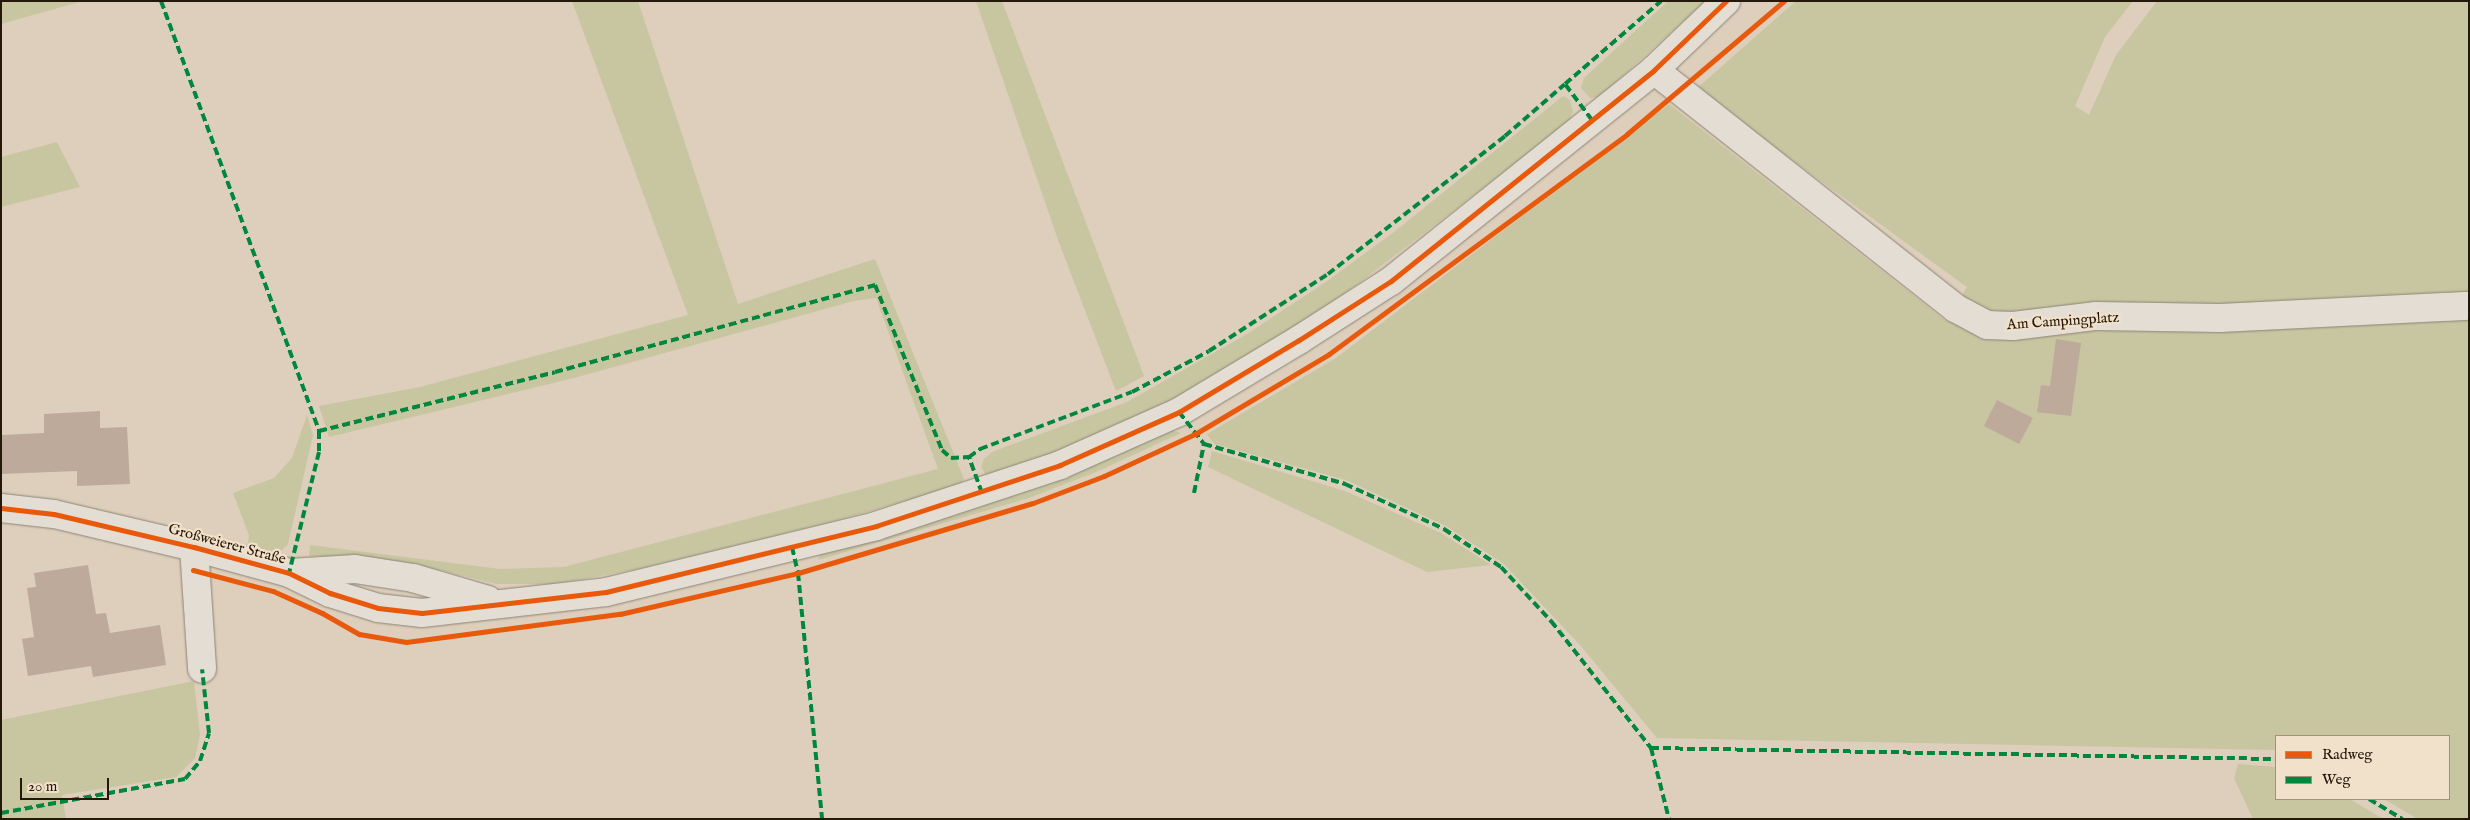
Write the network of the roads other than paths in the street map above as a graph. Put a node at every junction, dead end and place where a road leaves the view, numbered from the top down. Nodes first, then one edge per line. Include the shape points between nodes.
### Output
1 (1726, 1) edge
2 (1654, 70) junction
3 (2469, 306) edge
4 (1, 508) edge
5 (194, 547) junction
6 (202, 669) dead end

1 - 2 street
2 - 3 street, Am Campingplatz via 1955,308 1987,325 2012,326 2096,316 2220,318
2 - 5 street, Großweierer Straße via 1391,281 1179,412 1060,465 876,526 606,592 501,604 413,578 355,569 289,573
4 - 5 street, Großweierer Straße via 54,514
5 - 6 street

